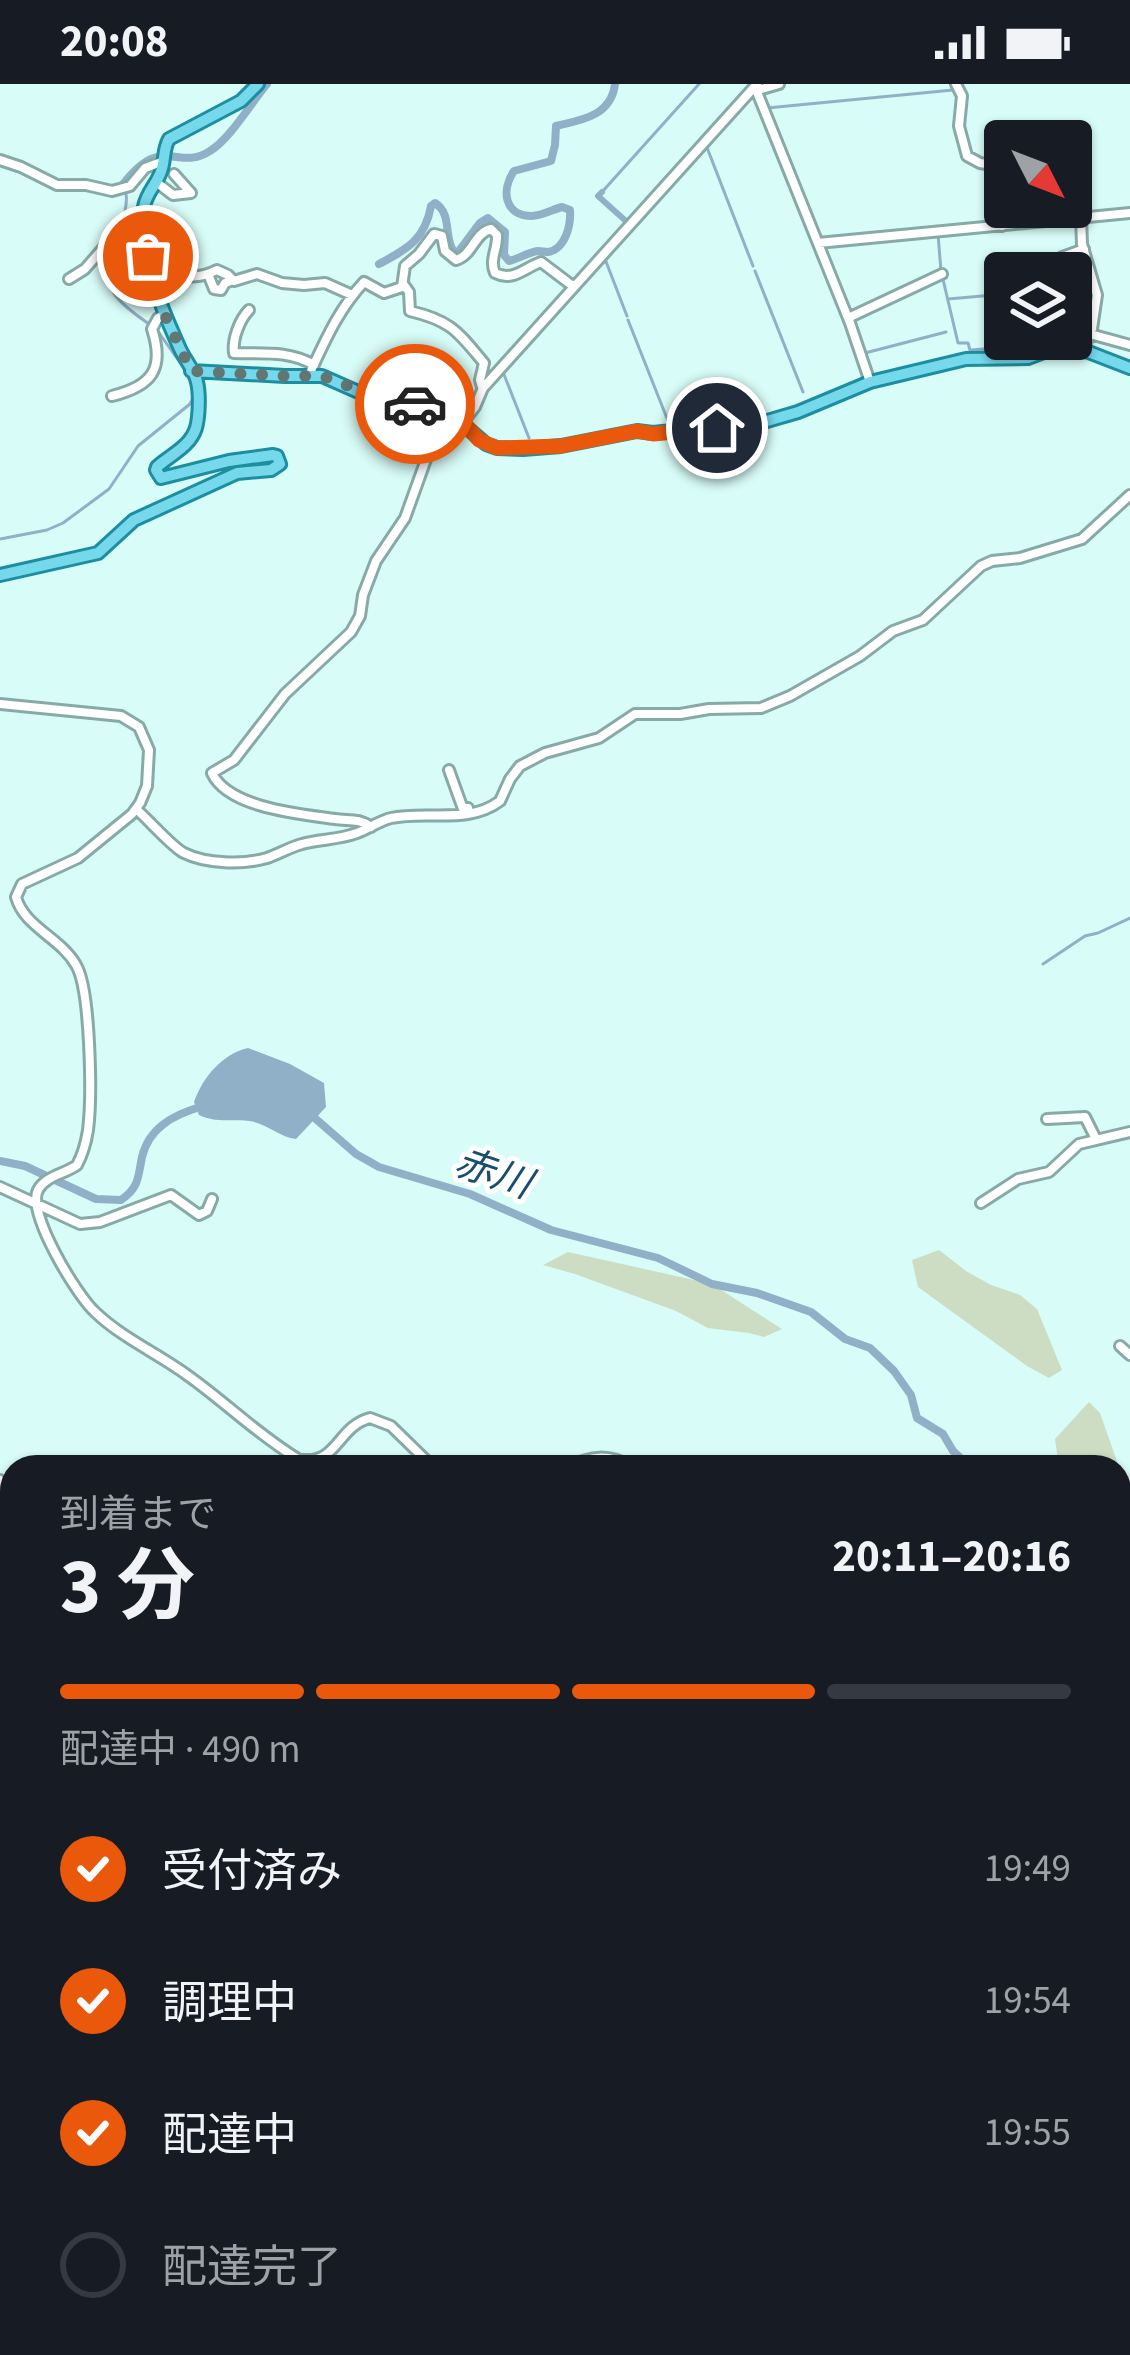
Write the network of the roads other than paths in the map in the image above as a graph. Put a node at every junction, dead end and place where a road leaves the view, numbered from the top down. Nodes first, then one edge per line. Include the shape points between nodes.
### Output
1 (258, 84) edge
2 (779, 84) edge
3 (956, 84) edge
4 (757, 87) edge
5 (164, 157) junction
6 (0, 160) edge
7 (984, 164) edge
8 (174, 174) dead end
9 (156, 182) junction
10 (1130, 213) edge
11 (1092, 217) edge
12 (142, 224) junction
13 (984, 228) edge
14 (1082, 228) edge
15 (818, 243) junction
16 (1084, 248) junction
17 (1074, 252) edge
18 (1085, 252) edge
19 (1092, 272) edge
20 (208, 274) junction
21 (942, 274) dead end
22 (152, 278) junction
23 (69, 279) dead end
24 (233, 280) junction
25 (404, 286) junction
26 (574, 287) junction
27 (352, 295) junction
28 (249, 310) dead end
29 (164, 314) junction
30 (848, 319) junction
31 (1092, 321) edge
32 (1092, 335) edge
33 (1130, 345) edge
34 (245, 353) junction
35 (1092, 353) edge
36 (984, 359) edge
37 (1130, 368) edge
38 (311, 370) junction
39 (191, 371) junction
40 (241, 373) junction
41 (870, 382) junction
42 (483, 388) junction
43 (112, 396) dead end
44 (450, 413) junction
45 (463, 422) junction
46 (1130, 495) edge
47 (0, 574) edge
48 (0, 704) edge
49 (449, 770) dead end
50 (136, 809) junction
51 (474, 812) junction
52 (371, 827) junction
53 (1048, 1119) dead end
54 (1130, 1132) edge
55 (1096, 1139) junction
56 (0, 1187) edge
57 (212, 1198) dead end
58 (981, 1203) dead end
59 (36, 1205) junction
60 (1120, 1346) dead end
61 (1130, 1354) edge
62 (292, 1455) edge
63 (325, 1455) edge
64 (421, 1455) edge
65 (213, 2355) edge
66 (232, 2355) edge

1 - 5 main road via 169,139
2 - 4 street
3 - 7 street via 967,157
4 - 15 street
4 - 26 street
5 - 6 street via 112,191 57,184
5 - 9 main road
8 - 9 street via 190,193 173,195
9 - 12 main road
10 - 11 street
12 - 22 main road
12 - 23 street
13 - 15 street
14 - 16 street
15 - 30 street
16 - 17 street
16 - 18 street
19 - 31 street
20 - 22 street
20 - 24 street
20 - 24 street via 214,289
21 - 30 street
22 - 29 main road
24 - 27 street via 256,274
25 - 26 street via 406,262 434,234 456,260 491,229 496,273 514,276 541,262
25 - 27 street via 384,293 364,282
25 - 42 street via 410,311 446,322 469,342 484,364
26 - 42 street
27 - 38 street
28 - 34 street via 233,344
29 - 39 main road
29 - 43 street via 153,326 155,369 132,391
30 - 41 street
32 - 33 street
34 - 38 street via 286,353
34 - 40 street
35 - 37 main road
36 - 41 main road
38 - 40 main road
38 - 44 main road via 381,402
39 - 40 main road
39 - 47 main road via 196,427 157,466 158,476 273,455 276,468 237,472 134,520 98,553
41 - 45 main road via 743,428 628,432 543,448 497,448
42 - 45 street
44 - 45 main road
44 - 52 street via 405,518 369,577 351,632 285,694 234,760 212,773 252,803
46 - 51 street via 1082,539 981,566 923,620 790,696 761,708 635,714 599,738 520,766 500,801
48 - 50 street via 132,721 149,750
49 - 51 street via 463,809
50 - 52 street via 178,849 212,860 254,861
50 - 59 street via 78,858 22,884 16,897 73,958 85,992 86,1142 76,1165 41,1186
51 - 52 street
53 - 55 street via 1085,1117
54 - 55 street
55 - 58 street
56 - 59 street
57 - 59 street via 199,1216 171,1195 80,1224
59 - 62 street via 93,1311
60 - 61 street
63 - 64 street via 356,1423 377,1419
65 - 66 street

